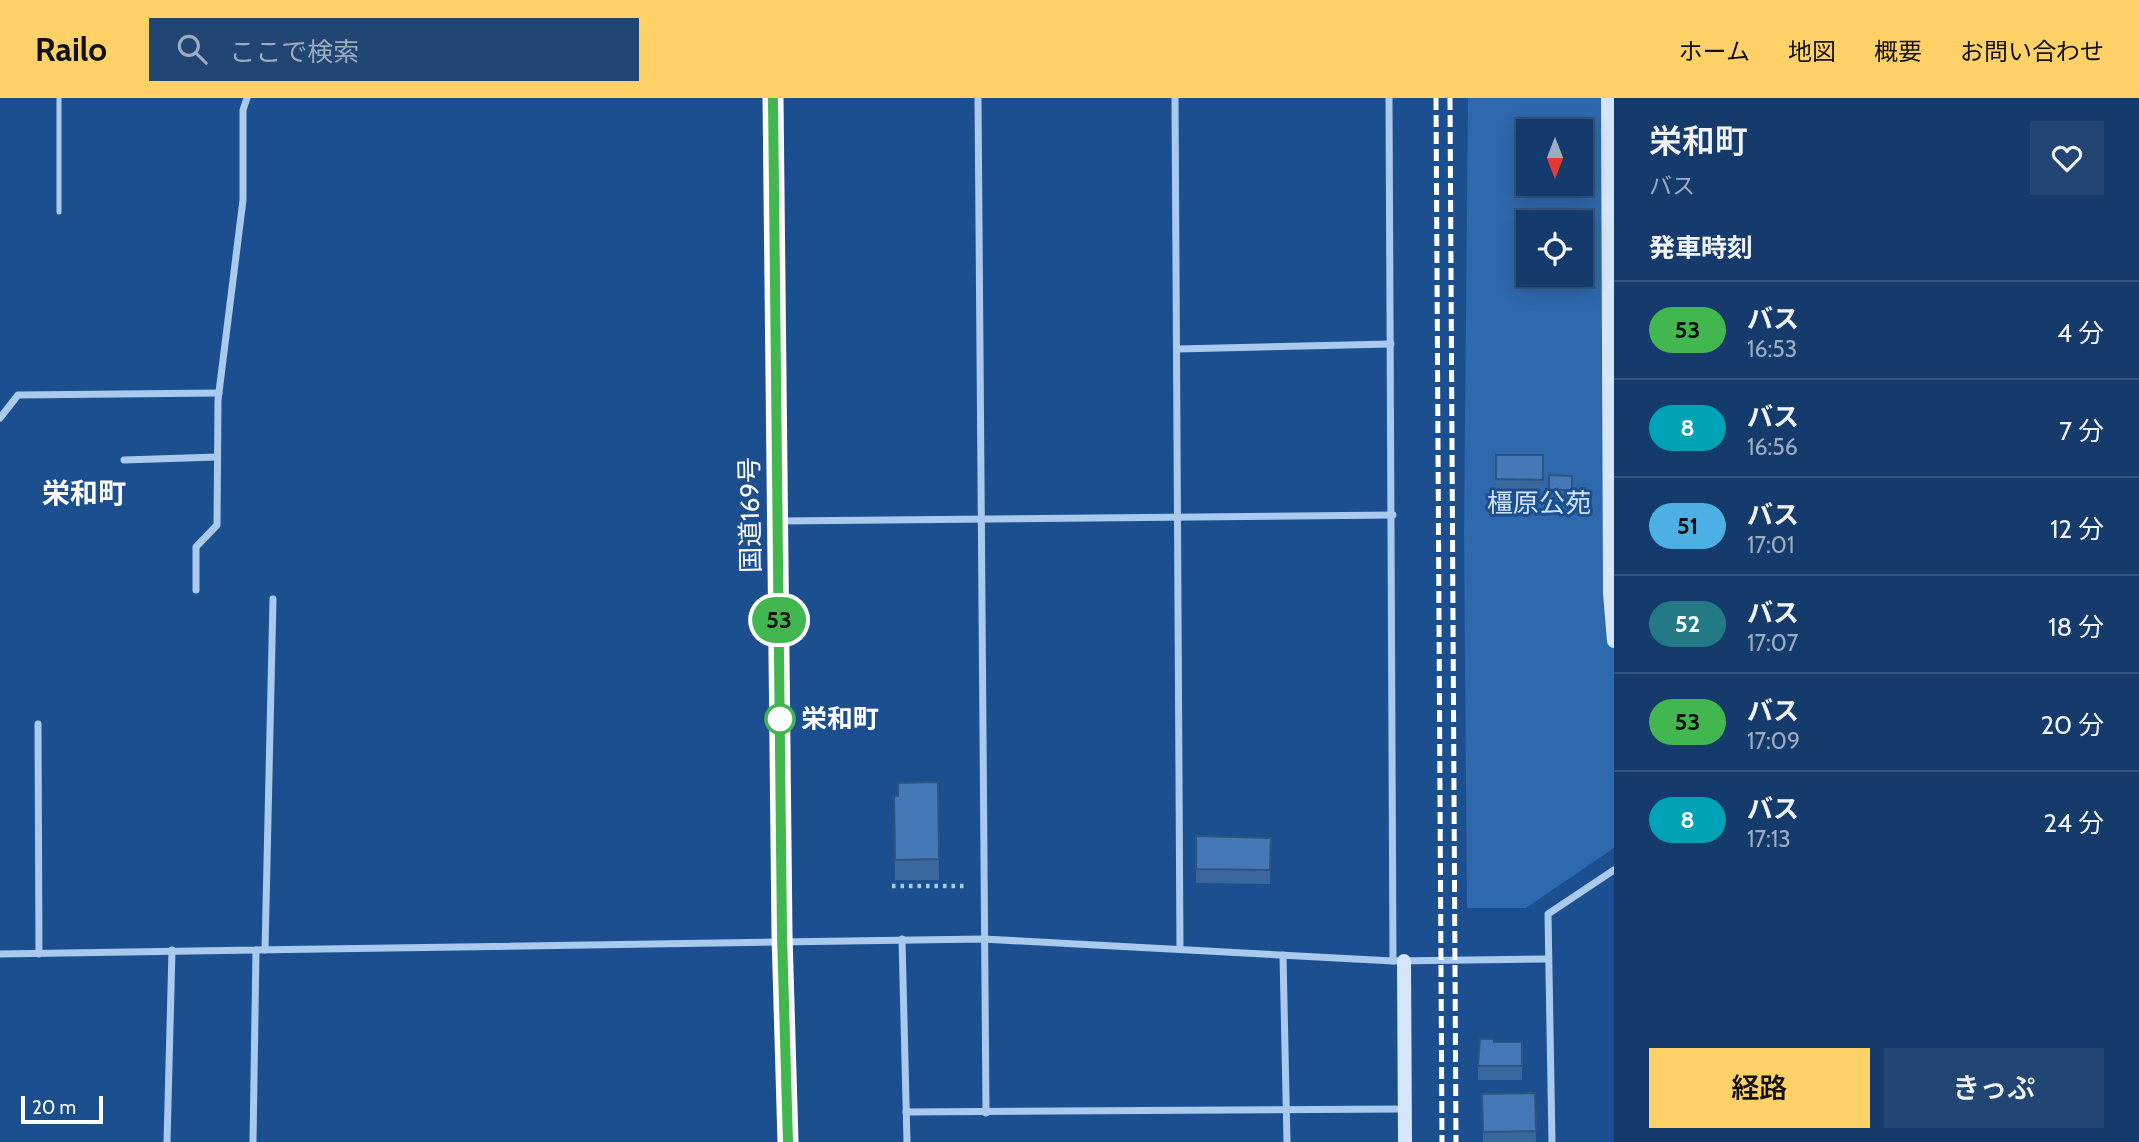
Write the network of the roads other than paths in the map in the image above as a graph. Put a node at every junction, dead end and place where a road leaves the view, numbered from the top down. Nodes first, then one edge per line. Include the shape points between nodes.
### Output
1 (59, 98) edge
2 (247, 98) edge
3 (774, 98) edge
4 (978, 98) edge
5 (1175, 98) edge
6 (1389, 98) edge
7 (1608, 98) edge
8 (59, 212) dead end
9 (1391, 344) junction
10 (1177, 349) junction
11 (219, 393) junction
12 (0, 418) edge
13 (217, 457) junction
14 (124, 460) dead end
15 (1393, 515) junction
16 (1178, 518) junction
17 (981, 520) junction
18 (778, 522) junction
19 (196, 590) dead end
20 (273, 600) dead end
21 (1614, 641) edge
22 (38, 724) dead end
23 (1614, 870) edge
24 (902, 939) junction
25 (983, 939) junction
26 (782, 940) junction
27 (1180, 949) junction
28 (172, 950) junction
29 (256, 950) junction
30 (265, 950) junction
31 (0, 954) edge
32 (39, 954) junction
33 (1283, 955) junction
34 (1548, 959) junction
35 (1399, 961) junction
36 (1404, 1109) junction
37 (1286, 1110) junction
38 (906, 1112) junction
39 (986, 1112) junction
40 (167, 1142) edge
41 (253, 1142) edge
42 (788, 1142) edge
43 (907, 1142) edge
44 (1287, 1142) edge
45 (1405, 1142) edge
46 (1552, 1142) edge

1 - 8 lane
2 - 11 street via 243,110 243,200
3 - 18 highway, 国道169号
4 - 17 street
5 - 10 street
6 - 9 street
7 - 21 main road
9 - 10 street
9 - 15 street
10 - 16 street
11 - 12 street via 18,396
11 - 13 street
13 - 14 street
13 - 19 street via 217,525 196,547
15 - 16 street
15 - 35 street
16 - 17 street
16 - 27 street
17 - 18 street
17 - 25 street
18 - 26 highway, 国道169号
20 - 30 street
22 - 32 street
23 - 34 street via 1548,914
24 - 25 street
24 - 26 street
24 - 38 street
25 - 27 street
25 - 39 street
26 - 30 street
26 - 42 highway, 国道169号
27 - 33 street
28 - 29 street
28 - 32 street
28 - 40 street
29 - 30 street
29 - 41 street
31 - 32 street
33 - 35 street
33 - 37 street
34 - 35 street
34 - 46 street
35 - 36 main road
36 - 37 street
36 - 45 main road
37 - 39 street
37 - 44 street
38 - 39 street
38 - 43 street

